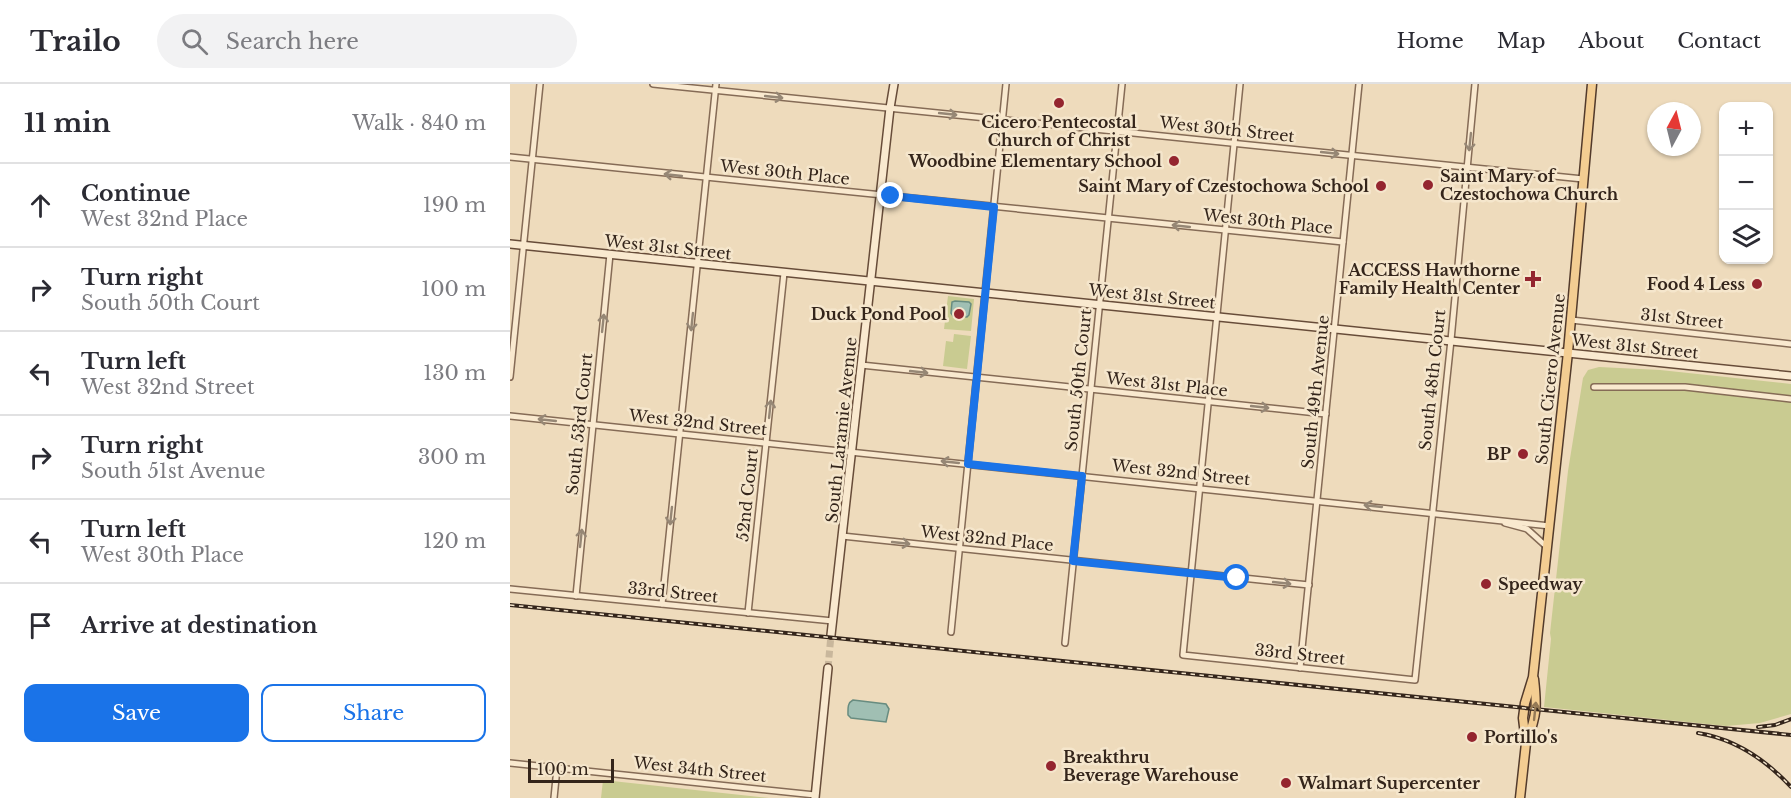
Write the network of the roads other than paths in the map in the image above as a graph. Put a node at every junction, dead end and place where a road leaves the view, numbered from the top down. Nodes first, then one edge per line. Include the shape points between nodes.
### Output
1 (540, 84) edge
2 (653, 84) edge
3 (894, 84) edge
4 (1006, 84) edge
5 (1122, 84) edge
6 (1240, 84) edge
7 (1359, 84) edge
8 (1475, 84) edge
9 (1592, 84) edge
10 (715, 87) edge
11 (890, 108) junction
12 (1003, 120) junction
13 (1117, 132) junction
14 (1234, 144) junction
15 (1352, 156) junction
16 (510, 157) edge
17 (532, 159) junction
18 (1467, 168) junction
19 (706, 178) junction
20 (1584, 179) junction
21 (880, 195) junction
22 (994, 207) junction
23 (1108, 219) junction
24 (1226, 230) junction
25 (1343, 242) junction
26 (510, 244) edge
27 (524, 245) junction
28 (610, 254) junction
29 (698, 264) junction
30 (784, 273) junction
31 (871, 282) junction
32 (985, 293) junction
33 (1099, 304) junction
34 (1217, 316) junction
35 (1571, 320) junction
36 (1335, 328) junction
37 (1451, 340) junction
38 (1791, 344) edge
39 (1568, 352) junction
40 (861, 365) junction
41 (1791, 376) edge
42 (510, 377) edge
43 (976, 378) junction
44 (1594, 387) dead end
45 (1091, 390) junction
46 (1791, 399) edge
47 (1208, 402) junction
48 (1326, 414) junction
49 (510, 416) edge
50 (593, 425) junction
51 (680, 434) junction
52 (766, 443) junction
53 (852, 452) junction
54 (968, 464) junction
55 (1082, 476) junction
56 (1200, 488) junction
57 (1317, 500) junction
58 (1431, 512) junction
59 (1492, 519) junction
60 (1550, 526) junction
61 (842, 536) junction
62 (1547, 547) junction
63 (959, 549) junction
64 (1073, 561) junction
65 (1191, 573) junction
66 (1309, 585) junction
67 (510, 589) edge
68 (576, 596) junction
69 (662, 604) junction
70 (748, 613) junction
71 (833, 621) junction
72 (951, 632) dead end
73 (831, 635) tunnel mouth
74 (1065, 643) dead end
75 (828, 668) tunnel mouth
76 (1300, 668) junction
77 (1415, 680) joint
78 (510, 763) edge
79 (557, 768) junction
80 (815, 796) edge
81 (554, 798) edge
82 (1520, 798) edge

1 - 17 street
2 - 10 street, West 30th Street
3 - 11 main road, South Laramie Avenue
4 - 12 street
5 - 13 street, South 50th Court
6 - 14 street
7 - 15 street, South 49th Avenue
8 -> 18 street, South 48th Court
9 - 20 main road, South Cicero Avenue
10 -> 11 street, West 30th Street
10 - 19 street
11 -> 12 street, West 30th Street
11 - 21 main road, South Laramie Avenue
12 - 13 street, West 30th Street
12 - 22 street
13 - 14 street, West 30th Street
13 - 23 street, South 50th Court
14 -> 15 street, West 30th Street
14 - 24 street
15 - 18 street, West 30th Street
15 - 25 street, South 49th Avenue
16 - 17 street, West 30th Place
19 -> 17 street, West 30th Place
17 - 27 street
18 - 20 street, West 30th Street
18 - 37 street, South 48th Court
19 - 21 street, West 30th Place
19 - 29 street
20 - 35 main road, South Cicero Avenue
21 - 22 street, West 30th Place
21 - 31 main road, South Laramie Avenue
22 - 23 street, West 30th Place
22 - 32 street
24 -> 23 street, West 30th Place
23 - 33 street, South 50th Court
24 - 25 street, West 30th Place
24 - 34 street
25 - 36 street, South 49th Avenue
26 - 27 main road, West 31st Street
27 - 28 main road, West 31st Street
27 - 42 street
28 - 29 main road, West 31st Street
50 -> 28 street, South 53rd Court
29 - 30 main road, West 31st Street
29 -> 51 street
30 - 31 main road, West 31st Street
52 -> 30 street, 52nd Court
31 - 32 main road, West 31st Street
31 - 40 main road, South Laramie Avenue
32 - 33 main road, West 31st Street
32 - 43 street
33 - 34 main road, West 31st Street
33 - 45 street, South 50th Court
34 - 36 main road, West 31st Street
34 - 47 street
35 - 38 street, 31st Street
35 - 39 main road, South Cicero Avenue
36 - 37 main road, West 31st Street
36 - 48 street, South 49th Avenue
37 - 39 main road, West 31st Street
37 - 58 street, South 48th Court
39 - 41 main road, West 31st Street
39 - 60 main road, South Cicero Avenue
40 -> 43 street, West 31st Place
40 - 53 main road, South Laramie Avenue
43 - 45 street, West 31st Place
43 - 54 street
44 - 46 street via 1685,387
45 - 47 street, West 31st Place
45 - 55 street, South 50th Court
47 -> 48 street, West 31st Place
47 - 56 street
48 - 57 street, South 49th Avenue
50 -> 49 street, West 32nd Street
50 - 51 street, West 32nd Street
68 -> 50 street, South 53rd Court
51 - 52 street, West 32nd Street
51 -> 69 street
52 - 53 street, West 32nd Street
52 - 70 street, 52nd Court
54 -> 53 street, West 32nd Street
53 - 61 main road, South Laramie Avenue
54 - 55 street, West 32nd Street
54 - 63 street
55 - 56 street, West 32nd Street
55 - 64 street, South 50th Court
56 - 57 street, West 32nd Street
56 - 65 street
58 -> 57 street, West 32nd Street
57 - 66 street, South 49th Avenue
58 - 59 street, West 32nd Street
58 - 77 street, South 48th Court
59 - 60 street, West 32nd Street
59 - 62 street, West 32nd Street via 1527,529
60 - 62 main road, South Cicero Avenue
61 -> 63 street, West 32nd Place
61 - 71 main road, South Laramie Avenue
62 - 82 main road, South Cicero Avenue via 1533,677 1537,704 1526,743
63 - 64 street, West 32nd Place
63 - 72 street
64 - 65 street, West 32nd Place
64 - 74 street, South 50th Court
65 -> 66 street, West 32nd Place
65 - 76 street, 33rd Street via 1183,655
66 - 76 street, South 49th Avenue
67 - 68 street, 33rd Street
68 - 69 street, 33rd Street
69 - 70 street, 33rd Street
70 - 71 street, 33rd Street
71 - 73 main road, South Laramie Avenue
75 - 80 main road
76 - 77 street, 33rd Street
78 - 79 street, West 34th Street
79 - 80 street, West 34th Street
79 - 81 street

